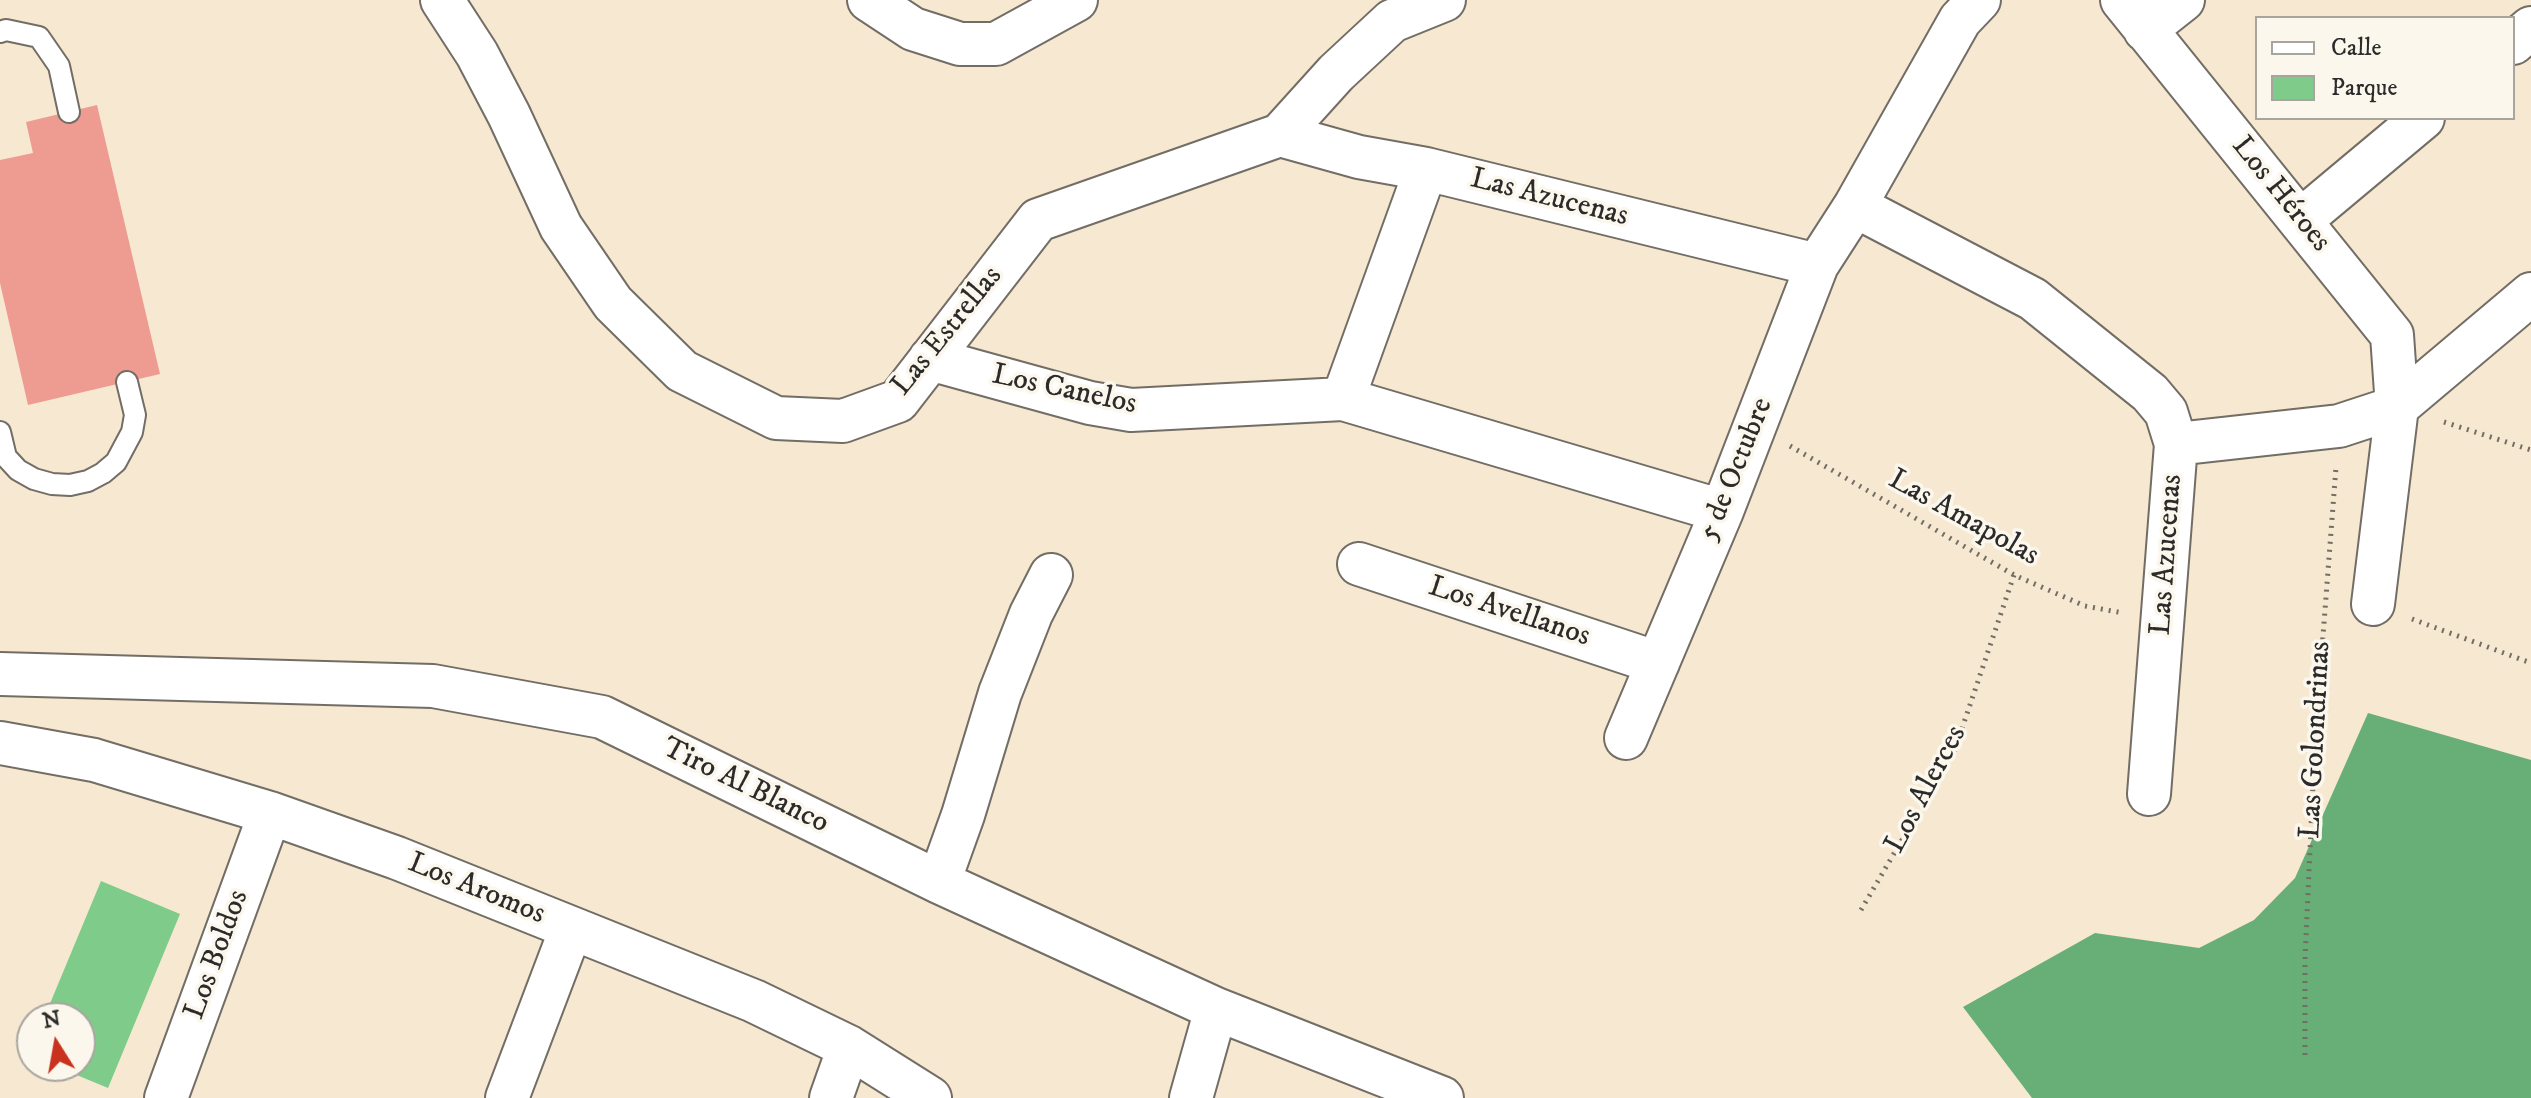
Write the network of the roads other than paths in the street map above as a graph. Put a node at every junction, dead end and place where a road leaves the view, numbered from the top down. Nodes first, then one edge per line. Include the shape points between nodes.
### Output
1 (442, 0) edge
2 (869, 0) edge
3 (1076, 0) edge
4 (1444, 0) edge
5 (1979, 0) edge
6 (2183, 0) edge
7 (2133, 15) edge
8 (2531, 28) edge
9 (0, 32) edge
10 (2515, 41) edge
11 (69, 112) dead end
12 (2421, 120) edge
13 (1280, 135) junction
14 (1426, 169) junction
15 (1855, 206) junction
16 (2301, 220) junction
17 (1817, 265) junction
18 (2531, 294) edge
19 (930, 359) junction
20 (127, 382) dead end
21 (1343, 399) junction
22 (2397, 407) junction
23 (0, 432) edge
24 (2176, 444) junction
25 (1722, 511) junction
26 (1359, 564) dead end
27 (1051, 575) dead end
28 (2373, 604) road end
29 (1658, 663) junction
30 (0, 674) edge
31 (1626, 738) dead end
32 (0, 743) edge
33 (2149, 794) dead end
34 (270, 813) junction
35 (939, 882) junction
36 (571, 929) junction
37 (1216, 1009) junction
38 (849, 1047) junction
39 (166, 1098) edge
40 (507, 1098) edge
41 (831, 1098) edge
42 (930, 1098) edge
43 (1191, 1098) edge
44 (1442, 1098) edge

1 - 19 street, Las Estrellas via 509,115 561,227 613,303 682,371 776,418 843,421 898,401
2 - 3 street via 913,29 960,44 996,44
4 - 13 street, Las Estrellas via 1392,21
5 - 15 street, 5 de Octubre via 1960,20
6 - 7 street
7 - 16 street, Los Héroes
8 - 10 street
9 - 11 lane via 39,37 59,66
12 - 16 street
13 - 14 street, Las Azucenas
13 - 19 street, Las Estrellas via 1038,220
14 - 17 street, Las Azucenas
14 - 21 street
15 - 17 street, 5 de Octubre
15 - 24 street via 2033,299 2150,393 2166,412
16 - 22 street, Los Héroes via 2392,335
17 - 25 street, 5 de Octubre
18 - 22 street
19 - 21 street, Los Canelos via 1131,410
20 - 23 lane via 135,415 126,448 116,462 88,481 70,485 34,479 6,457
21 - 25 street, Los Canelos
22 - 24 street, Las Azucenas via 2339,426
22 - 28 street
24 - 33 street, Las Azucenas
25 - 29 street, 5 de Octubre
26 - 29 street, Los Avellanos
27 - 35 street via 1005,680
29 - 31 street, 5 de Octubre
30 - 35 street, Tiro Al Blanco via 433,686 602,717
32 - 34 street, Los Aromos via 94,760
34 - 36 street, Los Aromos
34 - 39 street, Los Boldos
35 - 37 street, Tiro Al Blanco
36 - 38 street, Los Aromos via 754,1001
36 - 40 street
37 - 43 street
37 - 44 street, Tiro Al Blanco
38 - 41 street
38 - 42 street, Los Aromos

